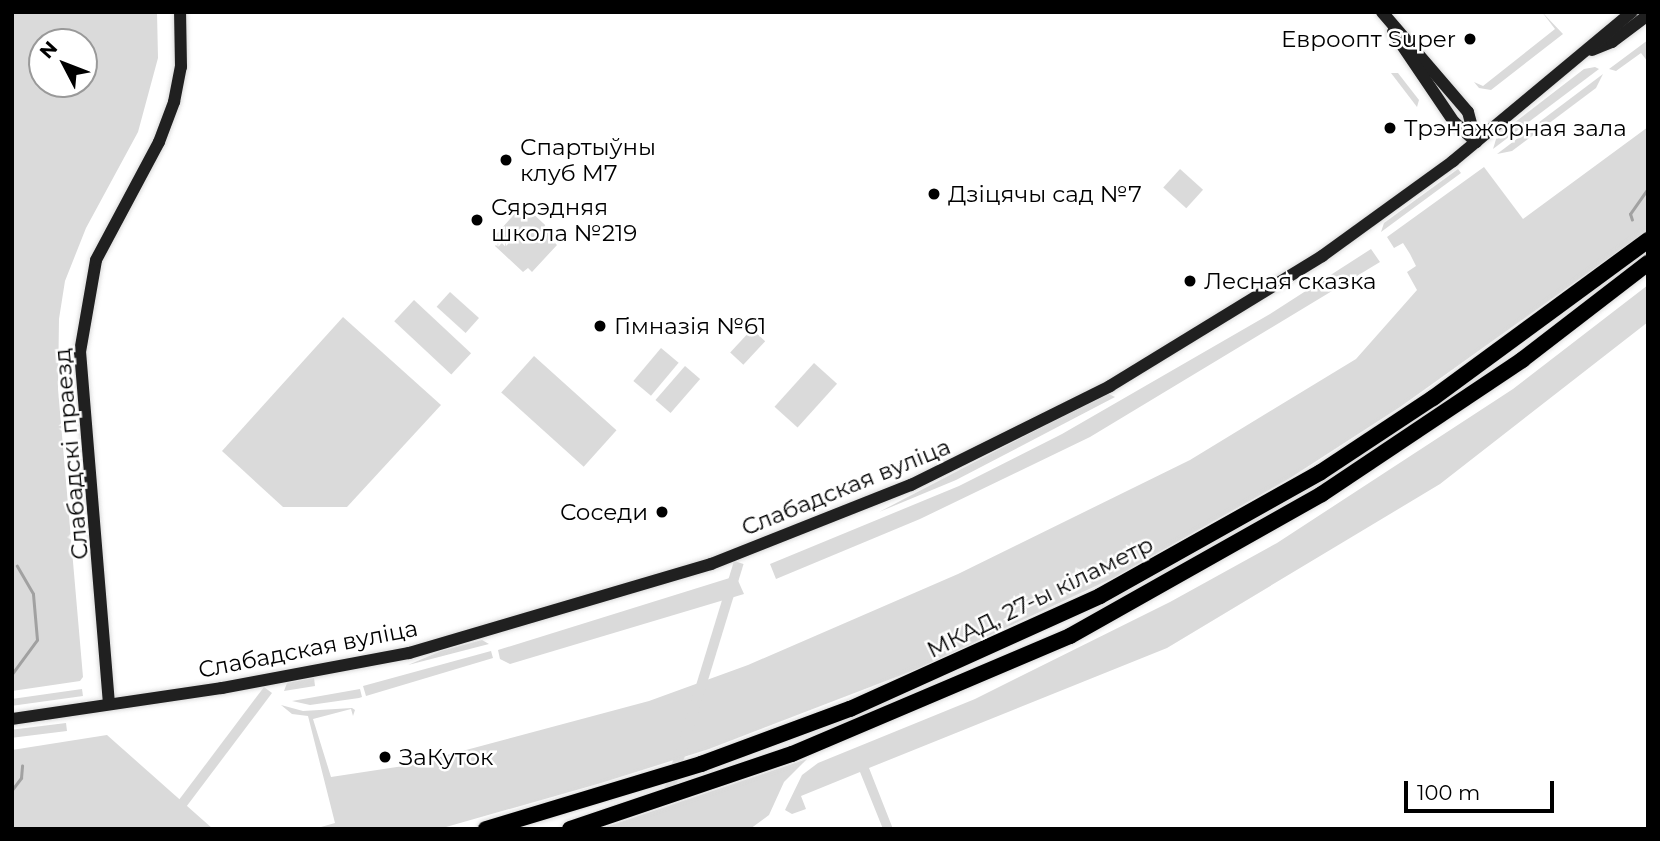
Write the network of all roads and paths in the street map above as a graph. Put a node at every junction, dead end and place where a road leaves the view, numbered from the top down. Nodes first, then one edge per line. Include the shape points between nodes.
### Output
1 (180, 12) edge
2 (1632, 12) edge
3 (1648, 15) edge
4 (1384, 16) edge
5 (1591, 50) junction
6 (1476, 142) junction
7 (1648, 240) edge
8 (1648, 263) edge
9 (109, 704) junction
10 (12, 719) edge
11 (486, 829) edge
12 (570, 829) edge

1 - 9 main road, Слабадскі праезд via 181,67 174,102 159,142 96,260 80,352
2 - 5 main road, Слабадская вуліца
3 - 5 main road, Слабадская вуліца via 1612,42
4 - 6 main road via 1408,59
5 - 6 main road, Слабадская вуліца
6 - 9 main road, Слабадская вуліца via 1339,245 1184,343 974,457 850,511 679,574 409,653
7 - 11 highway, МКАД, 27-ы кіламетр via 1564,304 1321,472 1077,607 850,709 701,764
8 - 12 highway, МКАД, 27-ы кіламетр via 1423,429 1322,494 1070,636 792,754
9 - 10 main road, Слабадская вуліца

